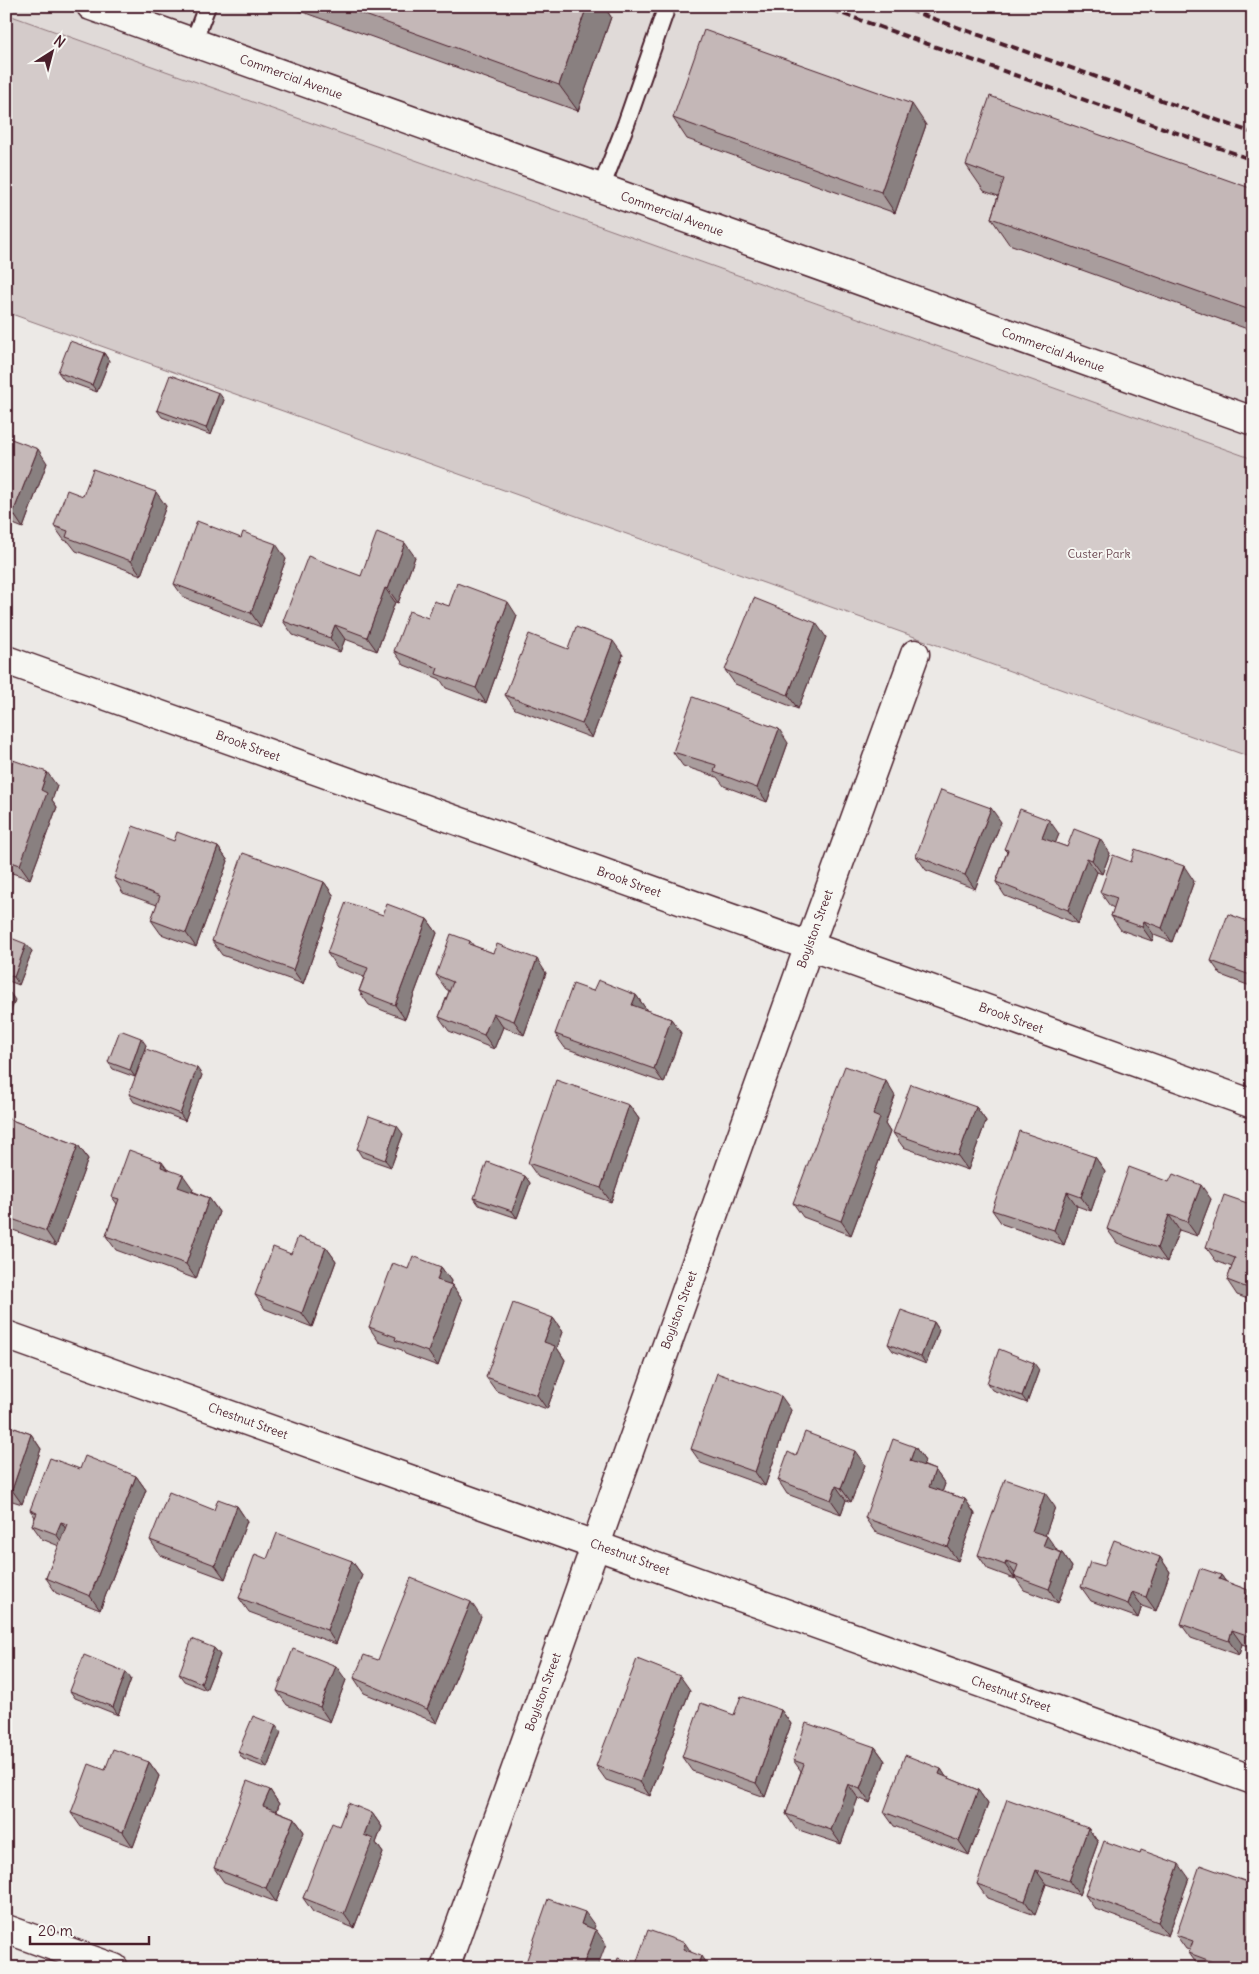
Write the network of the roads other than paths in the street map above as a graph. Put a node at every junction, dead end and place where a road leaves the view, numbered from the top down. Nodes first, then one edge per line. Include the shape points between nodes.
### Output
1 (91, 6) edge
2 (207, 6) edge
3 (667, 6) edge
4 (193, 42) junction
5 (600, 188) junction
6 (1253, 421) edge
7 (915, 654) dead end
8 (6, 660) edge
9 (809, 946) junction
10 (1253, 1104) edge
11 (6, 1335) edge
12 (595, 1545) junction
13 (1253, 1780) edge
14 (6, 1930) edge
15 (114, 1968) edge
16 (445, 1968) edge

1 - 4 street, Commercial Avenue
2 - 4 lane
3 - 5 lane
4 - 5 street, Commercial Avenue
5 - 6 street, Commercial Avenue
7 - 9 street, Boylston Street
8 - 9 street, Brook Street
9 - 10 street, Brook Street
9 - 12 street, Boylston Street
11 - 12 street, Chestnut Street
12 - 13 street, Chestnut Street
12 - 16 street, Boylston Street
14 - 15 street

